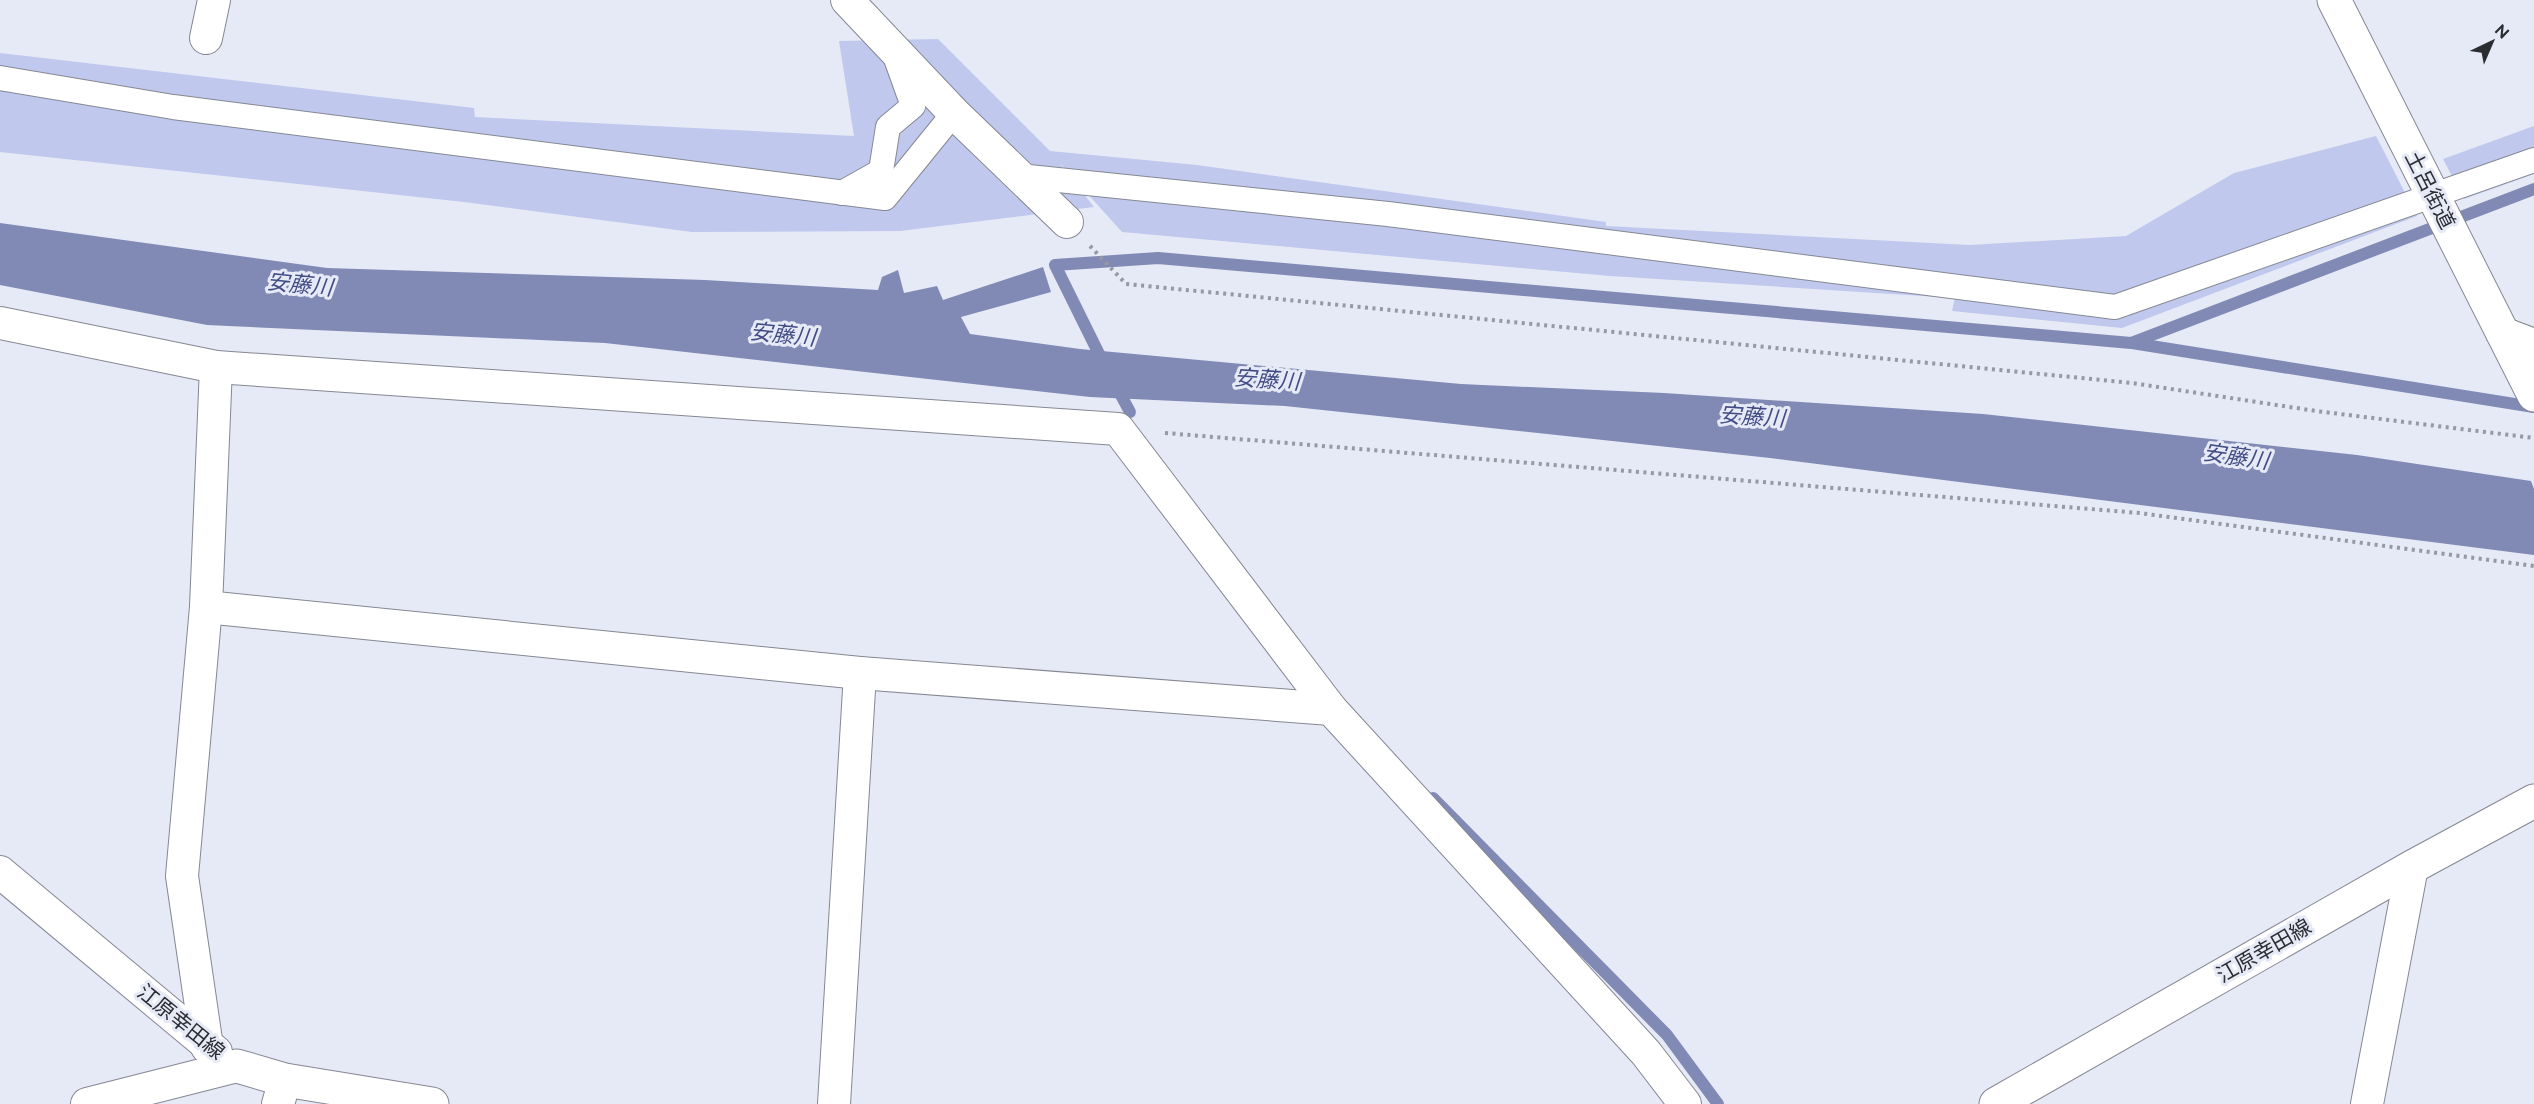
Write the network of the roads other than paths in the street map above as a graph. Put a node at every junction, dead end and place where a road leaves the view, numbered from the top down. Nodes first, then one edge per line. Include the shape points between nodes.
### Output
1 (214, 0) edge
2 (847, 0) edge
3 (2334, 0) edge
4 (206, 38) dead end
5 (893, 49) junction
6 (0, 78) edge
7 (954, 113) junction
8 (2534, 160) edge
9 (1019, 176) junction
10 (842, 193) junction
11 (1067, 222) road end
12 (0, 323) edge
13 (2502, 333) junction
14 (2534, 345) edge
15 (216, 367) junction
16 (2530, 387) edge
17 (206, 607) junction
18 (860, 673) junction
19 (1331, 709) junction
20 (2534, 801) edge
21 (2412, 867) junction
22 (0, 872) edge
23 (207, 1047) junction
24 (237, 1066) junction
25 (282, 1092) edge
26 (87, 1104) edge
27 (432, 1104) edge
28 (834, 1104) edge
29 (1685, 1104) edge
30 (1996, 1104) edge
31 (2367, 1104) edge

1 - 4 street
2 - 5 street
3 - 13 street, 土呂街道
5 - 7 street
5 - 10 street via 913,106 888,127 881,171
6 - 10 street via 173,108
7 - 9 street
7 - 10 street via 885,198
8 - 9 street via 2115,307 1389,214
9 - 11 street
12 - 15 street
13 - 14 street
13 - 16 street, 土呂街道
15 - 17 street
15 - 19 street via 1118,429
17 - 18 street
17 - 23 street via 182,876
18 - 19 street
18 - 28 street
19 - 29 street via 1647,1053
20 - 21 street, 江原幸田線
21 - 30 street, 江原幸田線
21 - 31 street
22 - 23 street, 江原幸田線
23 - 24 street, 江原幸田線
24 - 25 street, 江原幸田線
24 - 26 street
25 - 27 street, 江原幸田線

